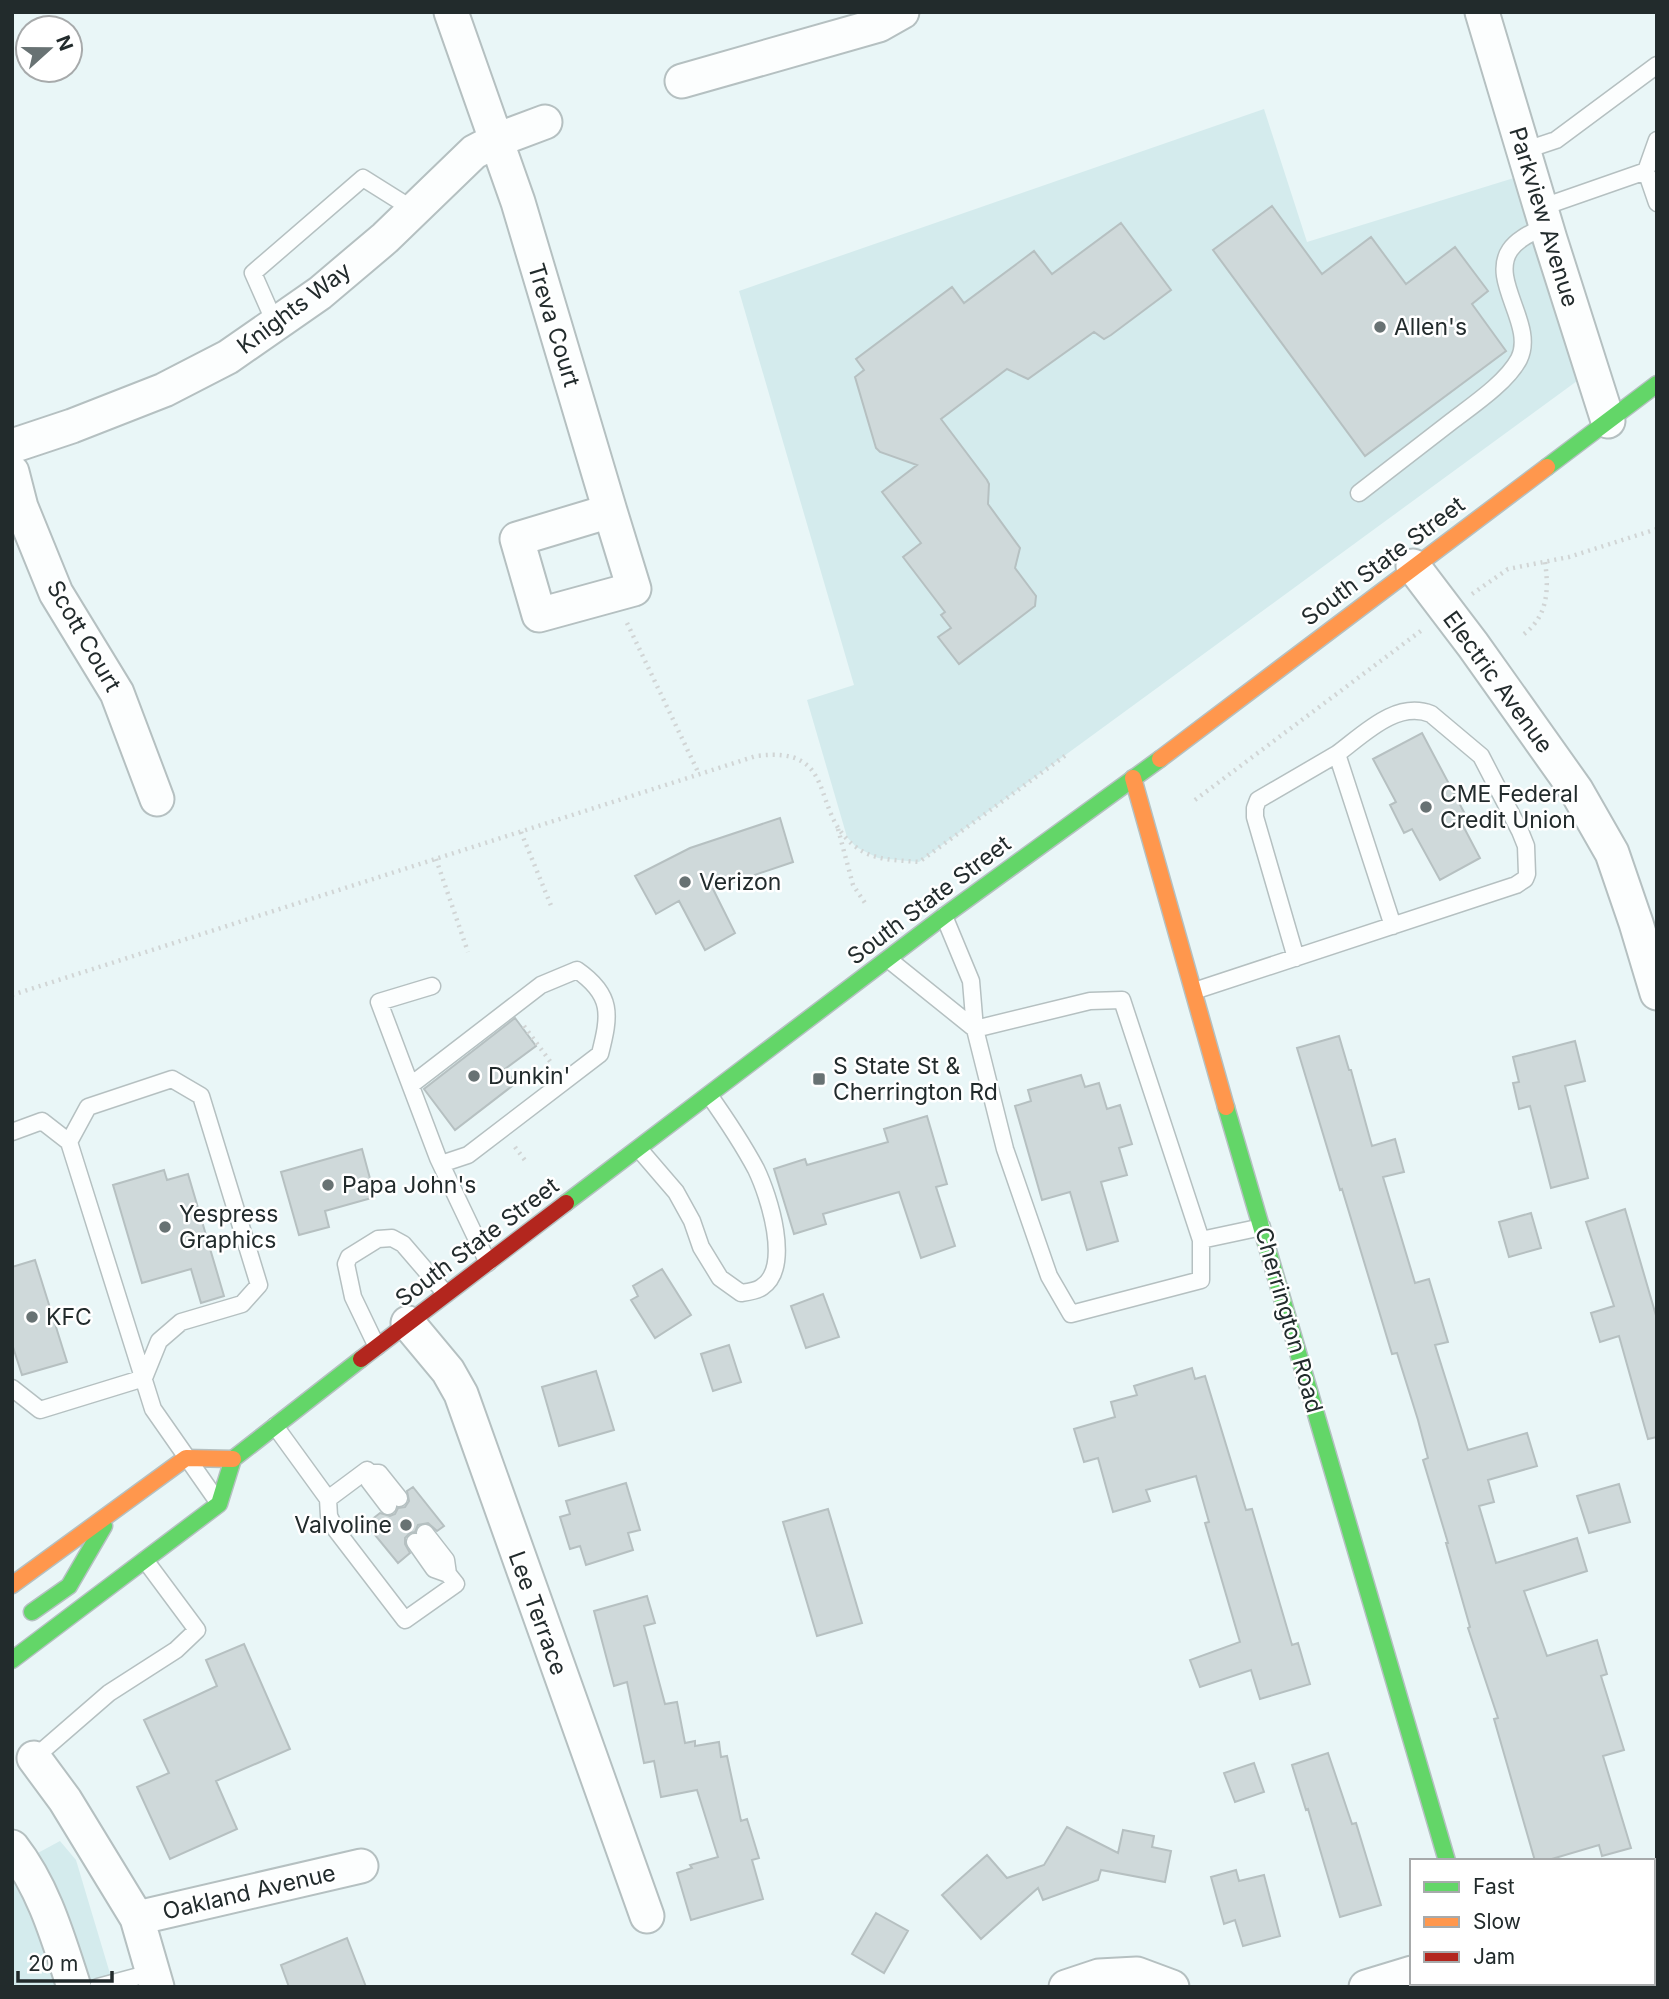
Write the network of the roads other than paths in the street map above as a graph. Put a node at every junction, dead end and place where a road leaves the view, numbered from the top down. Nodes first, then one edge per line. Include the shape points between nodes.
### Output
1 (451, 12) edge
2 (902, 12) edge
3 (1482, 12) edge
4 (1657, 65) edge
5 (682, 81) dead end
6 (545, 122) dead end
7 (497, 140) junction
8 (1657, 140) edge
9 (1523, 151) junction
10 (1646, 171) junction
11 (1657, 203) edge
12 (414, 210) junction
13 (1543, 217) junction
14 (275, 325) junction
15 (1657, 384) edge
16 (1608, 421) junction
17 (12, 446) edge
18 (12, 472) edge
19 (1359, 493) dead end
20 (610, 511) junction
21 (1413, 566) junction
22 (1337, 754) junction
23 (1133, 778) junction
24 (157, 799) dead end
25 (944, 916) junction
26 (1393, 926) junction
27 (1296, 958) junction
28 (888, 959) junction
29 (432, 986) dead end
30 (1194, 991) junction
31 (1657, 993) edge
32 (975, 1029) junction
33 (411, 1085) junction
34 (709, 1095) junction
35 (12, 1132) edge
36 (69, 1142) junction
37 (639, 1149) junction
38 (441, 1164) junction
39 (1262, 1227) junction
40 (1201, 1240) junction
41 (488, 1263) junction
42 (446, 1294) junction
43 (408, 1323) junction
44 (377, 1347) junction
45 (144, 1378) junction
46 (12, 1388) edge
47 (275, 1426) junction
48 (186, 1458) junction
49 (233, 1459) junction
50 (192, 1489) dead end
51 (328, 1499) junction
52 (393, 1502) dead end
53 (219, 1504) junction
54 (110, 1515) junction
55 (420, 1537) dead end
56 (120, 1556) dead end
57 (145, 1560) junction
58 (12, 1562) edge
59 (17, 1582) edge
60 (93, 1599) junction
61 (24, 1619) dead end
62 (12, 1660) edge
63 (34, 1758) joint
64 (12, 1847) edge
65 (1446, 1859) edge
66 (360, 1866) dead end
67 (647, 1916) dead end
68 (136, 1918) junction
69 (1410, 1974) edge
70 (155, 1980) edge
71 (74, 1987) edge
72 (99, 1987) edge
73 (1066, 1987) edge
74 (1172, 1987) edge
75 (1366, 1987) edge

1 - 7 street, Treva Court
2 - 5 street via 879,25
3 - 9 street, Parkview Avenue
4 - 9 lane via 1556,141
6 - 7 street, Knights Way
7 - 12 street, Knights Way via 474,152
7 - 20 street, Treva Court
8 - 10 lane
9 - 13 street, Parkview Avenue
10 - 11 lane
10 - 13 lane
12 - 14 street, Knights Way via 320,293
12 - 14 lane via 363,178 253,273
13 - 16 street, Parkview Avenue
13 - 19 lane via 1509,250 1505,275 1524,342 1520,357 1484,396
14 - 17 street, Knights Way via 228,357 164,390
15 - 16 main road, South State Street
16 - 21 main road, South State Street
18 - 24 street, Scott Court via 21,507 56,593 117,692
20 - 20 street, Treva Court via 634,589 539,615 517,539
21 - 23 main road, South State Street
21 - 31 street, Electric Avenue via 1576,790 1612,853
22 - 26 lane
22 - 26 lane via 1388,717 1412,710 1431,714 1481,756 1526,846 1525,879 1516,885
22 - 27 lane via 1258,800 1255,808
23 - 25 main road, South State Street
23 - 30 main road, Cherrington Road
25 - 28 main road, South State Street
25 - 32 lane via 971,981
26 - 27 lane
27 - 30 lane
28 - 32 lane
28 - 34 main road, South State Street
29 - 33 lane via 379,1002
30 - 39 main road, Cherrington Road
32 - 40 lane via 1090,1001 1122,1000
32 - 40 lane via 1005,1149 1049,1276 1071,1314 1201,1280
33 - 38 lane
33 - 38 lane via 541,985 564,974 577,970 595,982 609,1011 600,1054 468,1155
34 - 37 main road, South State Street
34 - 37 lane via 758,1173 775,1228 773,1277 761,1289 741,1293 720,1278 676,1192
35 - 36 lane via 42,1121
36 - 45 lane
36 - 45 lane via 88,1107 172,1079 201,1096 259,1285 242,1304 181,1322 159,1340
37 - 41 main road, South State Street
38 - 41 lane
39 - 40 lane
39 - 65 main road, Cherrington Road
41 - 42 main road, South State Street
42 - 43 main road, South State Street
42 - 44 lane via 403,1244 391,1238 378,1239 349,1257 346,1264 353,1297
43 - 44 main road, South State Street
43 - 67 street, Lee Terrace via 461,1394
44 - 47 main road, South State Street
45 - 46 lane via 40,1410
45 - 48 lane via 153,1409
47 - 49 main road, South State Street
47 - 51 lane
48 - 49 main road
48 - 50 main road
48 - 53 lane
48 - 54 main road
49 - 53 main road
51 - 52 lane via 367,1469 370,1474 379,1472
51 - 55 lane via 336,1530 405,1620 456,1584 448,1574 434,1569
53 - 57 main road
54 - 59 main road
54 - 61 main road via 69,1586
56 - 60 main road
57 - 60 main road
57 - 63 lane via 197,1630 176,1650 109,1693
58 - 59 lane
60 - 62 main road
63 - 68 street via 65,1800
64 - 71 street via 26,1864 54,1924
66 - 68 street, Oakland Avenue
68 - 70 street
69 - 75 street
70 - 72 lane
73 - 74 street via 1099,1976 1137,1975

